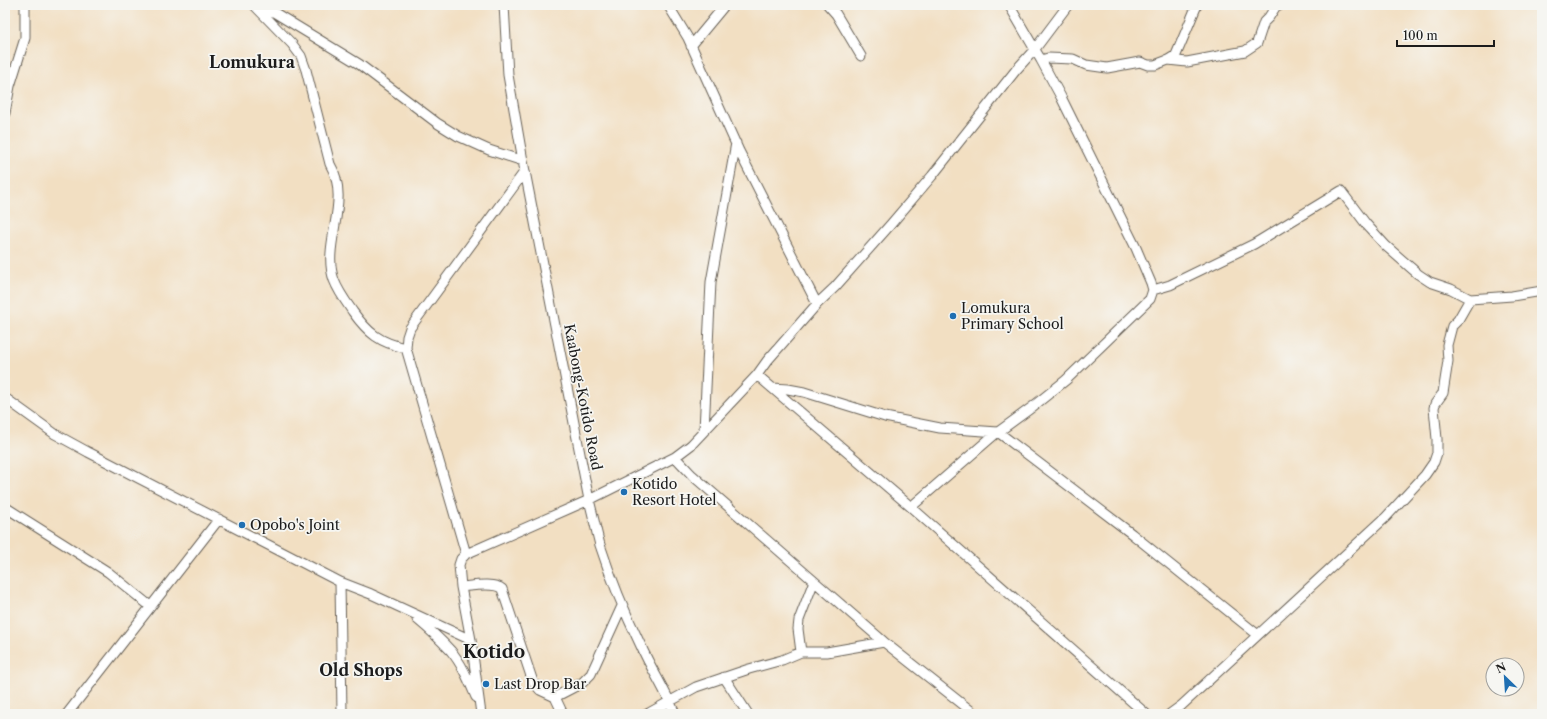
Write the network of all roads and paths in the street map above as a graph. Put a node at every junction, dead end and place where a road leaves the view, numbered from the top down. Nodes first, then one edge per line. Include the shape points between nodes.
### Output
1 (25, 5) edge
2 (254, 5) edge
3 (262, 5) edge
4 (504, 5) edge
5 (668, 5) edge
6 (725, 5) edge
7 (828, 5) edge
8 (1009, 5) edge
9 (1068, 5) edge
10 (1198, 5) edge
11 (1279, 5) edge
12 (691, 46) junction
13 (1035, 49) junction
14 (861, 56) dead end
15 (1041, 60) junction
16 (1168, 60) junction
17 (5, 113) edge
18 (736, 143) junction
19 (523, 161) junction
20 (525, 172) junction
21 (1153, 290) junction
22 (1542, 291) edge
23 (1470, 299) junction
24 (817, 304) junction
25 (406, 348) junction
26 (757, 375) junction
27 (772, 388) junction
28 (5, 398) edge
29 (704, 430) junction
30 (998, 432) junction
31 (675, 457) junction
32 (589, 500) junction
33 (5, 507) edge
34 (912, 507) junction
35 (219, 519) junction
36 (466, 554) junction
37 (814, 581) junction
38 (340, 582) junction
39 (461, 587) junction
40 (150, 606) junction
41 (622, 606) junction
42 (408, 612) junction
43 (1258, 635) junction
44 (471, 640) junction
45 (884, 642) junction
46 (801, 652) junction
47 (724, 677) junction
48 (555, 697) junction
49 (670, 700) junction
50 (480, 704) junction
51 (67, 714) edge
52 (342, 714) edge
53 (481, 714) edge
54 (563, 714) edge
55 (647, 714) edge
56 (675, 714) edge
57 (748, 714) edge
58 (975, 714) edge
59 (1146, 714) edge
60 (1170, 714) edge

1 - 17 street via 25,38 10,86
2 - 25 street via 292,44 301,56 306,70 330,164 339,187 331,261 334,280 344,299 373,336 390,345
3 - 19 street via 359,64 458,136
4 - 19 street, Kaabong-Kotido Road via 508,75
5 - 12 street
6 - 12 street
7 - 14 street
8 - 13 street
9 - 13 street
10 - 16 street via 1179,49 1173,58
11 - 16 street via 1264,22 1257,43 1245,51 1187,62
12 - 18 street
13 - 15 street
13 - 24 street via 891,224
15 - 16 street via 1073,59 1086,66 1107,68 1140,62 1155,65
15 - 21 street via 1136,248
18 - 24 street
18 - 29 street via 711,282
19 - 20 street, Kaabong-Kotido Road
20 - 25 street via 410,328
20 - 32 street, Kaabong-Kotido Road
21 - 23 street via 1170,285 1248,248 1341,192 1386,246 1418,274 1430,282
21 - 30 street via 1150,299 1066,380
22 - 23 street
23 - 43 street via 1452,326 1447,345 1448,361 1443,393 1434,408 1437,449 1434,462 1386,517
24 - 26 street
25 - 36 street
26 - 27 street
26 - 29 street
27 - 30 street via 788,388 891,418 940,428
27 - 34 street
28 - 35 street via 55,434
29 - 31 street via 691,445
30 - 34 street
30 - 43 street via 1132,534
31 - 32 street
31 - 37 street via 692,475
32 - 36 street
32 - 41 street, Kaabong-Kotido Road via 600,544
33 - 40 street via 108,572
34 - 59 street
35 - 38 street
35 - 40 street
36 - 39 street via 460,559 459,565
37 - 45 street
37 - 46 street via 799,620
38 - 42 street
38 - 52 street
39 - 44 street
39 - 48 street via 500,587 533,682 540,690
40 - 51 street
41 - 48 street via 591,674 582,683
41 - 49 street, Kaabong-Kotido Road
42 - 44 street
42 - 50 street via 452,652
43 - 60 street
44 - 50 street
45 - 46 street via 827,652
45 - 58 street
46 - 47 street
47 - 49 street
47 - 57 street
48 - 54 street
49 - 55 street
49 - 56 street, Kaabong-Kotido Road
50 - 53 street

